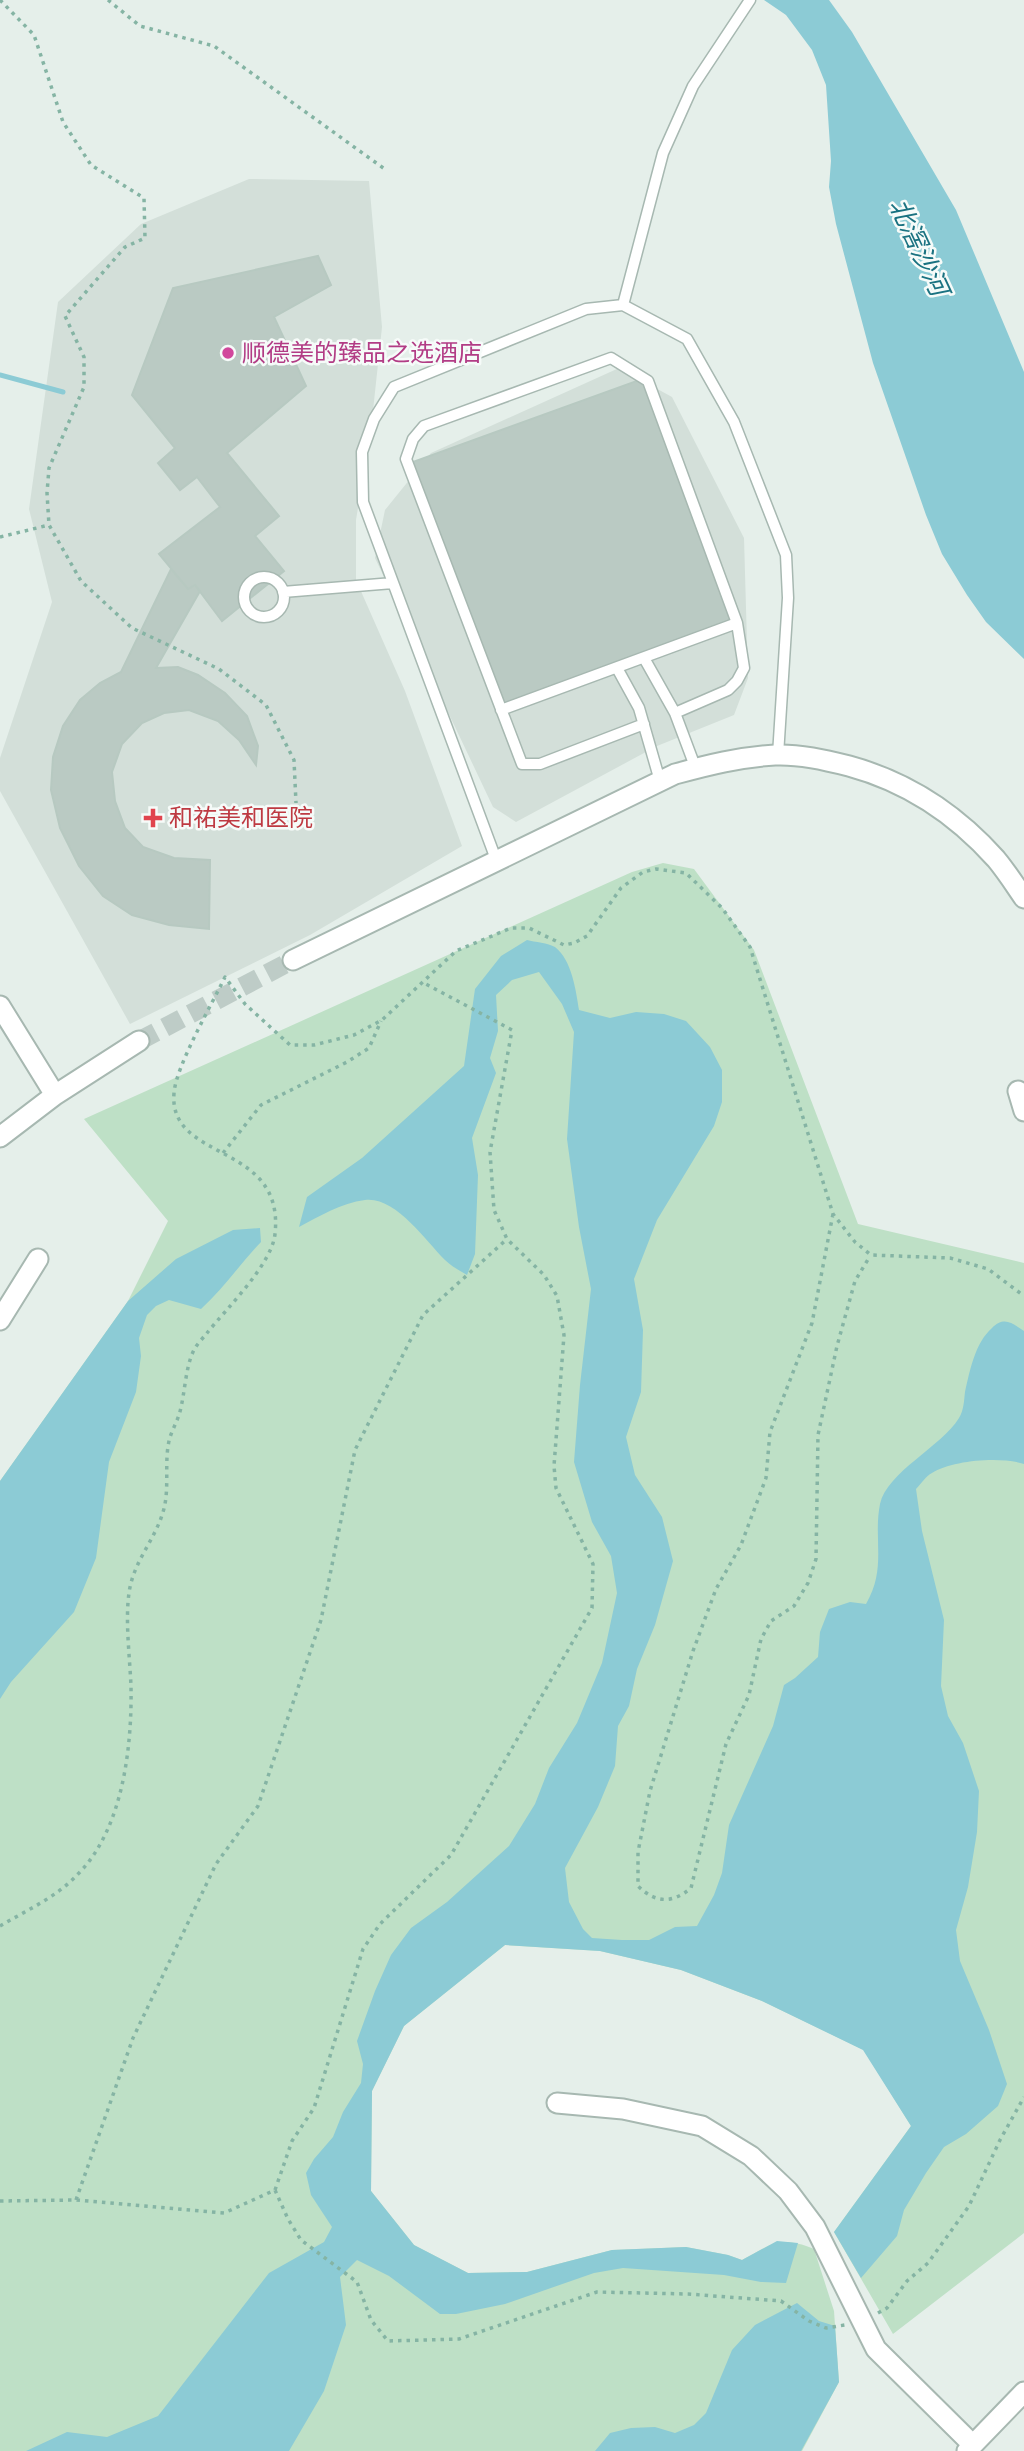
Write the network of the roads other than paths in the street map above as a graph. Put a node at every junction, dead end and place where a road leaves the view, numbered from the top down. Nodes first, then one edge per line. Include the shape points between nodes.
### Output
1 (750, 0) edge
2 (623, 305) junction
3 (393, 583) junction
4 (282, 592) junction
5 (737, 623) junction
6 (644, 658) junction
7 (617, 668) junction
8 (501, 710) junction
9 (675, 713) junction
10 (644, 724) junction
11 (778, 755) junction
12 (696, 769) junction
13 (660, 781) junction
14 (497, 862) junction
15 (1024, 898) edge
16 (293, 960) tunnel mouth
17 (0, 1006) edge
18 (138, 1041) tunnel mouth
19 (1018, 1091) dead end
20 (55, 1095) junction
21 (1024, 1111) edge
22 (0, 1137) edge
23 (38, 1259) dead end
24 (0, 1320) edge
25 (556, 2103) dead end
26 (1024, 2392) edge
27 (970, 2448) edge

1 - 2 lane via 693,86 663,153
2 - 3 lane via 586,309 394,387 374,419 362,452 363,502
2 - 11 lane via 687,339 734,422 786,555 788,598
3 - 4 lane
3 - 14 lane
4 - 4 lane via 273,580 260,578 248,584 247,608 257,616 270,616 283,603
5 - 6 lane
5 - 8 lane via 648,381 611,358 424,426 406,459
5 - 9 lane via 744,668 737,681 728,690
6 - 7 lane
6 - 9 lane
7 - 8 lane
7 - 10 lane
8 - 10 lane via 522,764 540,765
9 - 12 lane
10 - 13 lane
11 - 12 street via 731,759
11 - 15 street via 824,760 877,774 914,791 955,820 997,859
12 - 13 street
13 - 14 street
14 - 16 street
17 - 20 street
18 - 20 street
19 - 21 street
20 - 22 street
23 - 24 street
25 - 27 street via 623,2109 702,2126 751,2156 788,2191 816,2227 876,2349
26 - 27 street

